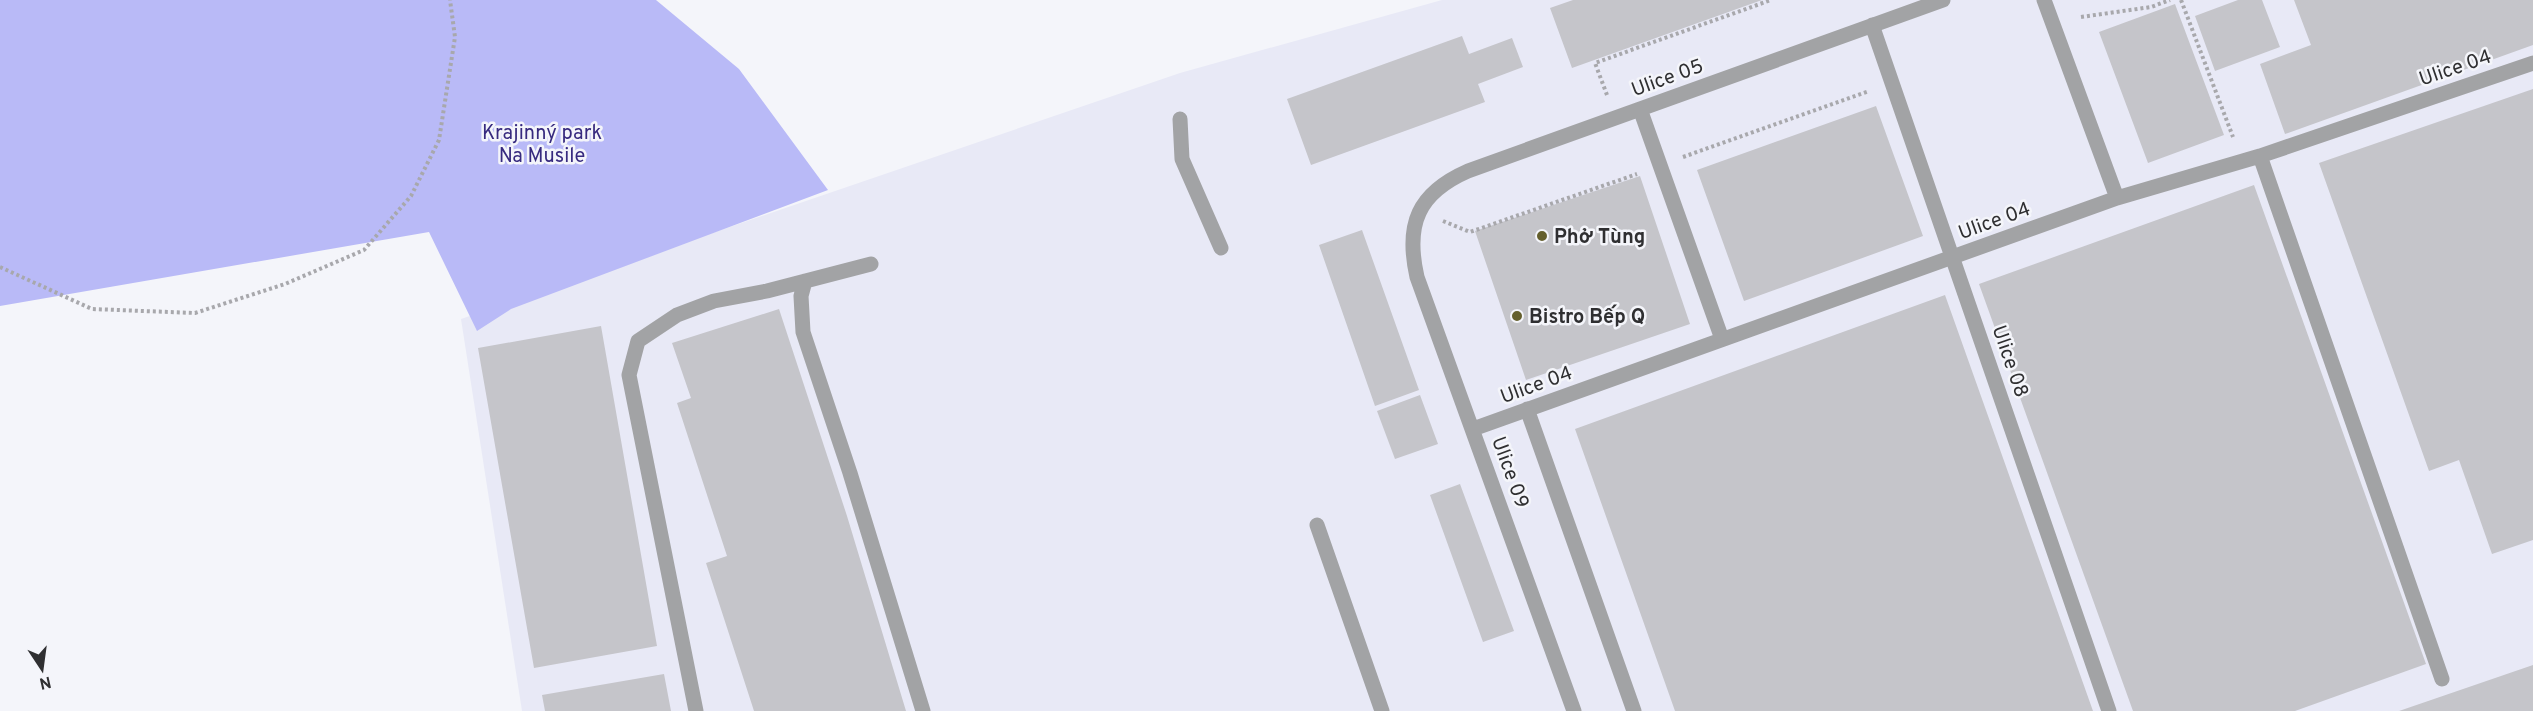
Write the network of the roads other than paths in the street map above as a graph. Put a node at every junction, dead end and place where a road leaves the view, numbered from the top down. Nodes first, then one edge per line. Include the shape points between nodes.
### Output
1 (1943, 0) edge
2 (2044, 0) edge
3 (1872, 25) junction
4 (2533, 63) edge
5 (1640, 109) junction
6 (1180, 119) dead end
7 (2260, 156) junction
8 (2117, 198) junction
9 (1419, 213) joint
10 (1221, 248) dead end
11 (1953, 257) junction
12 (871, 264) dead end
13 (805, 281) junction
14 (1722, 339) junction
15 (1527, 410) junction
16 (1473, 429) junction
17 (1317, 525) dead end
18 (2442, 679) dead end
19 (696, 711) edge
20 (923, 711) edge
21 (1382, 711) edge
22 (1574, 711) edge
23 (1634, 711) edge
24 (2109, 711) edge

1 - 3 street, Ulice 05
2 - 8 street
3 - 5 street, Ulice 05
3 - 11 street, Ulice 08
4 - 7 street, Ulice 04
5 - 9 street, Ulice 05 via 1451,178 1427,197
5 - 14 street
6 - 10 street via 1182,159
7 - 8 street, Ulice 04
7 - 18 street
8 - 11 street, Ulice 04
9 - 16 street, Ulice 09 via 1412,239 1417,277
11 - 14 street, Ulice 04
11 - 24 street, Ulice 08
12 - 13 street
13 - 19 street via 714,301 677,315 638,341 629,375
13 - 20 street via 801,296 803,332
14 - 15 street, Ulice 04
15 - 16 street, Ulice 04
15 - 23 street, Ulice 09
16 - 22 street, Ulice 09
17 - 21 street

